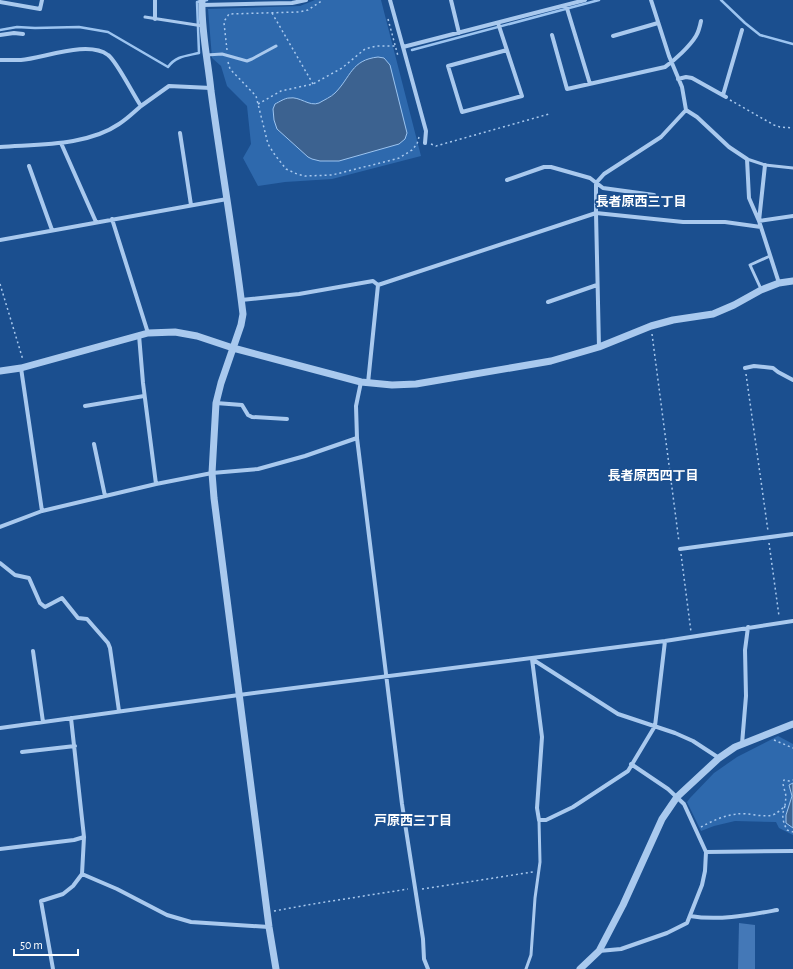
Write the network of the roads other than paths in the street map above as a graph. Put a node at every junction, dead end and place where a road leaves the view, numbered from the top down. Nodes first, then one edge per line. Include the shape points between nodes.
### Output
1 (42, 0) edge
2 (155, 0) edge
3 (306, 0) edge
4 (390, 0) edge
5 (451, 0) edge
6 (582, 0) edge
7 (651, 0) edge
8 (0, 2) edge
9 (202, 2) edge
10 (566, 5) junction
11 (145, 17) dead end
12 (155, 19) junction
13 (701, 21) dead end
14 (498, 22) junction
15 (658, 24) junction
16 (203, 26) junction
17 (742, 30) dead end
18 (459, 33) junction
19 (23, 34) dead end
20 (0, 35) edge
21 (552, 35) dead end
22 (613, 36) dead end
23 (276, 46) dead end
24 (403, 47) junction
25 (507, 50) junction
26 (207, 55) junction
27 (0, 60) edge
28 (672, 62) junction
29 (678, 79) junction
30 (590, 84) junction
31 (211, 88) junction
32 (140, 106) junction
33 (686, 110) junction
34 (180, 133) dead end
35 (61, 143) junction
36 (425, 143) road end
37 (0, 147) edge
38 (747, 160) junction
39 (765, 165) junction
40 (29, 166) dead end
41 (793, 168) edge
42 (507, 180) dead end
43 (596, 183) junction
44 (654, 195) dead end
45 (227, 199) junction
46 (191, 205) junction
47 (596, 213) junction
48 (793, 216) edge
49 (112, 219) junction
50 (759, 221) junction
51 (96, 222) junction
52 (761, 227) junction
53 (52, 230) junction
54 (0, 240) edge
55 (770, 256) junction
56 (793, 281) edge
57 (779, 283) junction
58 (378, 285) junction
59 (597, 285) junction
60 (762, 290) junction
61 (241, 300) junction
62 (548, 302) dead end
63 (148, 333) junction
64 (139, 335) junction
65 (599, 347) junction
66 (233, 348) junction
67 (23, 368) junction
68 (745, 368) road end
69 (0, 371) edge
70 (793, 380) edge
71 (365, 383) junction
72 (144, 396) junction
73 (216, 403) junction
74 (85, 406) dead end
75 (287, 419) dead end
76 (357, 438) junction
77 (94, 444) dead end
78 (212, 472) junction
79 (156, 484) junction
80 (105, 496) junction
81 (42, 511) junction
82 (0, 526) edge
83 (793, 534) edge
84 (680, 549) road end
85 (0, 562) edge
86 (793, 621) edge
87 (748, 627) junction
88 (665, 641) junction
89 (33, 650) dead end
90 (532, 659) junction
91 (387, 677) junction
92 (239, 695) junction
93 (119, 712) junction
94 (71, 718) junction
95 (43, 722) junction
96 (793, 724) edge
97 (655, 726) junction
98 (0, 728) edge
99 (742, 745) junction
100 (75, 746) junction
101 (22, 752) dead end
102 (719, 758) junction
103 (631, 764) junction
104 (677, 797) junction
105 (539, 820) junction
106 (84, 837) junction
107 (0, 849) edge
108 (793, 851) edge
109 (706, 852) junction
110 (82, 874) junction
111 (777, 910) dead end
112 (690, 916) junction
113 (269, 927) junction
114 (599, 951) junction
115 (53, 969) edge
116 (276, 969) edge
117 (428, 969) edge
118 (526, 969) edge
119 (580, 969) edge

1 - 8 street via 40,9
2 - 12 street
3 - 9 street via 292,3
4 - 24 street
5 - 18 street
6 - 10 street
7 - 15 street
9 - 16 street
10 - 14 street
10 - 30 street
11 - 12 lane
12 - 16 lane
13 - 28 street via 694,39
14 - 18 street
14 - 25 street
15 - 22 street
15 - 28 street
16 - 26 street
17 - 29 street via 724,96 692,78
18 - 24 street
19 - 20 street
21 - 30 street via 567,89
23 - 26 lane via 247,61 227,55
24 - 36 street via 426,131
25 - 25 street via 522,96 462,112 448,66
26 - 31 street
27 - 32 street via 22,60 88,49 101,51 115,62
28 - 29 street
28 - 30 street via 665,67
29 - 33 street
31 - 32 street via 169,86
31 - 45 street
32 - 35 street via 119,125 91,138
33 - 38 street
33 - 43 street via 661,137 604,174
34 - 46 street
35 - 37 street
35 - 51 street
38 - 39 lane
38 - 50 street via 749,198
39 - 41 lane
39 - 50 street
40 - 53 street
42 - 43 street via 551,167 590,178
43 - 44 street via 603,188
43 - 47 street
45 - 46 street
45 - 61 street
46 - 49 street
47 - 52 street
47 - 58 street
47 - 59 street
48 - 50 street
49 - 51 street
49 - 63 street
50 - 52 street
51 - 53 street
52 - 55 street
53 - 54 street
55 - 57 street
55 - 60 lane via 750,264
56 - 57 street
57 - 60 street
58 - 61 street via 373,281 299,294
58 - 71 street
59 - 62 street
59 - 65 street
60 - 65 street via 713,314 651,326
61 - 66 street via 243,314
63 - 64 street
63 - 66 street via 175,332
64 - 67 street
64 - 72 street
65 - 71 street via 551,361 445,380 392,385
66 - 71 street
66 - 73 street
67 - 69 street
67 - 81 street
68 - 70 street via 773,368
71 - 76 street via 356,406
72 - 74 street
72 - 79 street
73 - 75 street via 242,406 252,417
73 - 78 street
76 - 78 street via 258,469
76 - 91 street
77 - 80 street
78 - 79 street
78 - 92 street
79 - 80 street
80 - 81 street
81 - 82 street
83 - 84 street
85 - 93 street via 15,575 29,578 40,603 45,607 62,598 78,618 87,619 108,643
86 - 87 street
87 - 88 street
87 - 99 street
88 - 90 street
88 - 97 street
89 - 95 street
90 - 91 street
90 - 97 street via 618,714
90 - 105 street via 542,737 537,808
91 - 92 street
91 - 117 street via 402,804 424,959
92 - 93 street
92 - 113 street
93 - 94 street
94 - 95 street
94 - 100 street
95 - 98 street
96 - 99 street
97 - 102 street via 693,741
97 - 103 street
99 - 102 street
100 - 101 street
100 - 106 street
102 - 104 street
103 - 104 street
103 - 105 street via 628,771 573,808 546,820
104 - 109 street via 684,804
104 - 114 street via 662,819
105 - 118 lane via 540,862 531,955
106 - 107 street
106 - 110 street
108 - 109 street
109 - 112 street via 705,870
110 - 113 street via 167,915 191,922
110 - 115 street via 63,894 41,901
111 - 112 street via 729,917
112 - 114 street via 687,923 667,933 621,949
113 - 116 street
114 - 119 street

